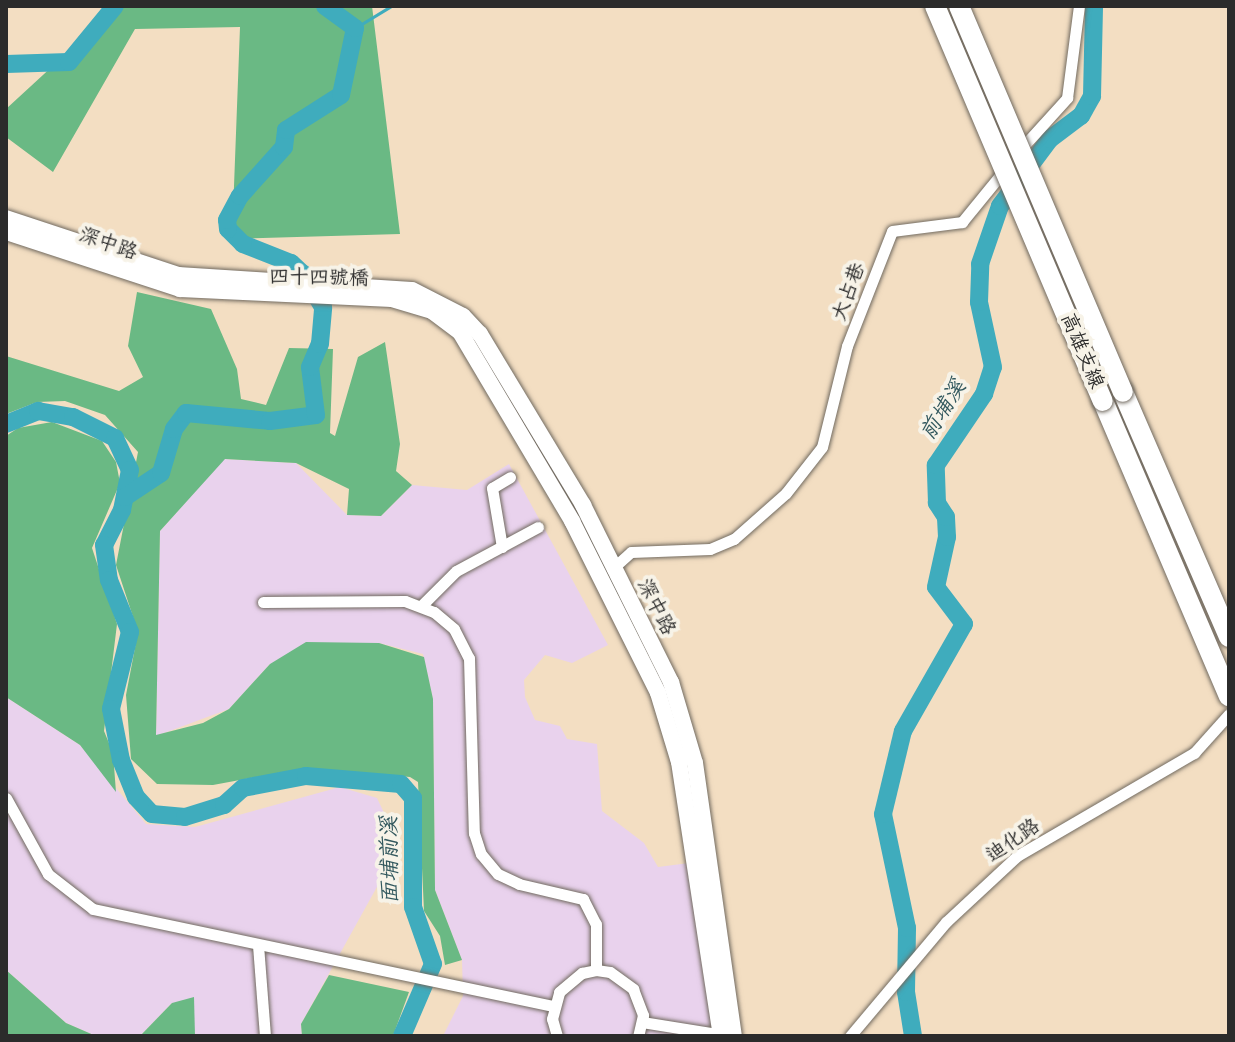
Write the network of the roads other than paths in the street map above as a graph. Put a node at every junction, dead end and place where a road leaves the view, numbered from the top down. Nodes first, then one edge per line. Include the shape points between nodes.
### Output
1 (935, 6) edge
2 (959, 6) edge
3 (1079, 6) edge
4 (6, 218) edge
5 (6, 232) edge
6 (243, 289) junction
7 (388, 293) junction
8 (510, 477) dead end
9 (538, 527) dead end
10 (502, 547) junction
11 (617, 561) junction
12 (604, 583) junction
13 (263, 602) dead end
14 (421, 606) junction
15 (1229, 637) edge
16 (1225, 688) edge
17 (1229, 714) edge
18 (6, 798) edge
19 (258, 945) junction
20 (596, 970) junction
21 (553, 1006) junction
22 (642, 1022) junction
23 (725, 1035) edge
24 (265, 1036) edge
25 (557, 1036) edge
26 (638, 1036) edge
27 (850, 1036) edge

1 - 16 highway, 高雄支線, bridge
2 - 15 highway, 高雄支線, bridge
3 - 11 street, 大占巷 via 1061,109 1029,138 962,222 904,227 885,242 847,346 833,417 815,461 734,539 710,549 644,549
4 - 6 main road, 深中路 via 178,275
5 - 6 main road, 深中路 via 180,289
6 - 7 main road, 四十四號橋
7 - 11 main road, 深中路 via 421,292 463,316 480,334
7 - 12 main road, 深中路 via 432,311 460,332
8 - 10 street via 492,488
9 - 10 street
10 - 14 street via 456,571
11 - 12 street
11 - 23 main road, 深中路 via 685,722
12 - 23 main road, 深中路 via 658,693 674,740
13 - 14 street
14 - 20 street via 454,629 469,658 474,833 481,854 498,874 519,884 583,899 596,924
17 - 27 street, 迪化路 via 1194,753 1017,856 946,922
18 - 19 street via 48,874 93,909
19 - 21 street
19 - 24 street
20 - 21 street via 569,981
20 - 22 street via 610,972 633,989
21 - 25 street
22 - 23 street
22 - 26 street

